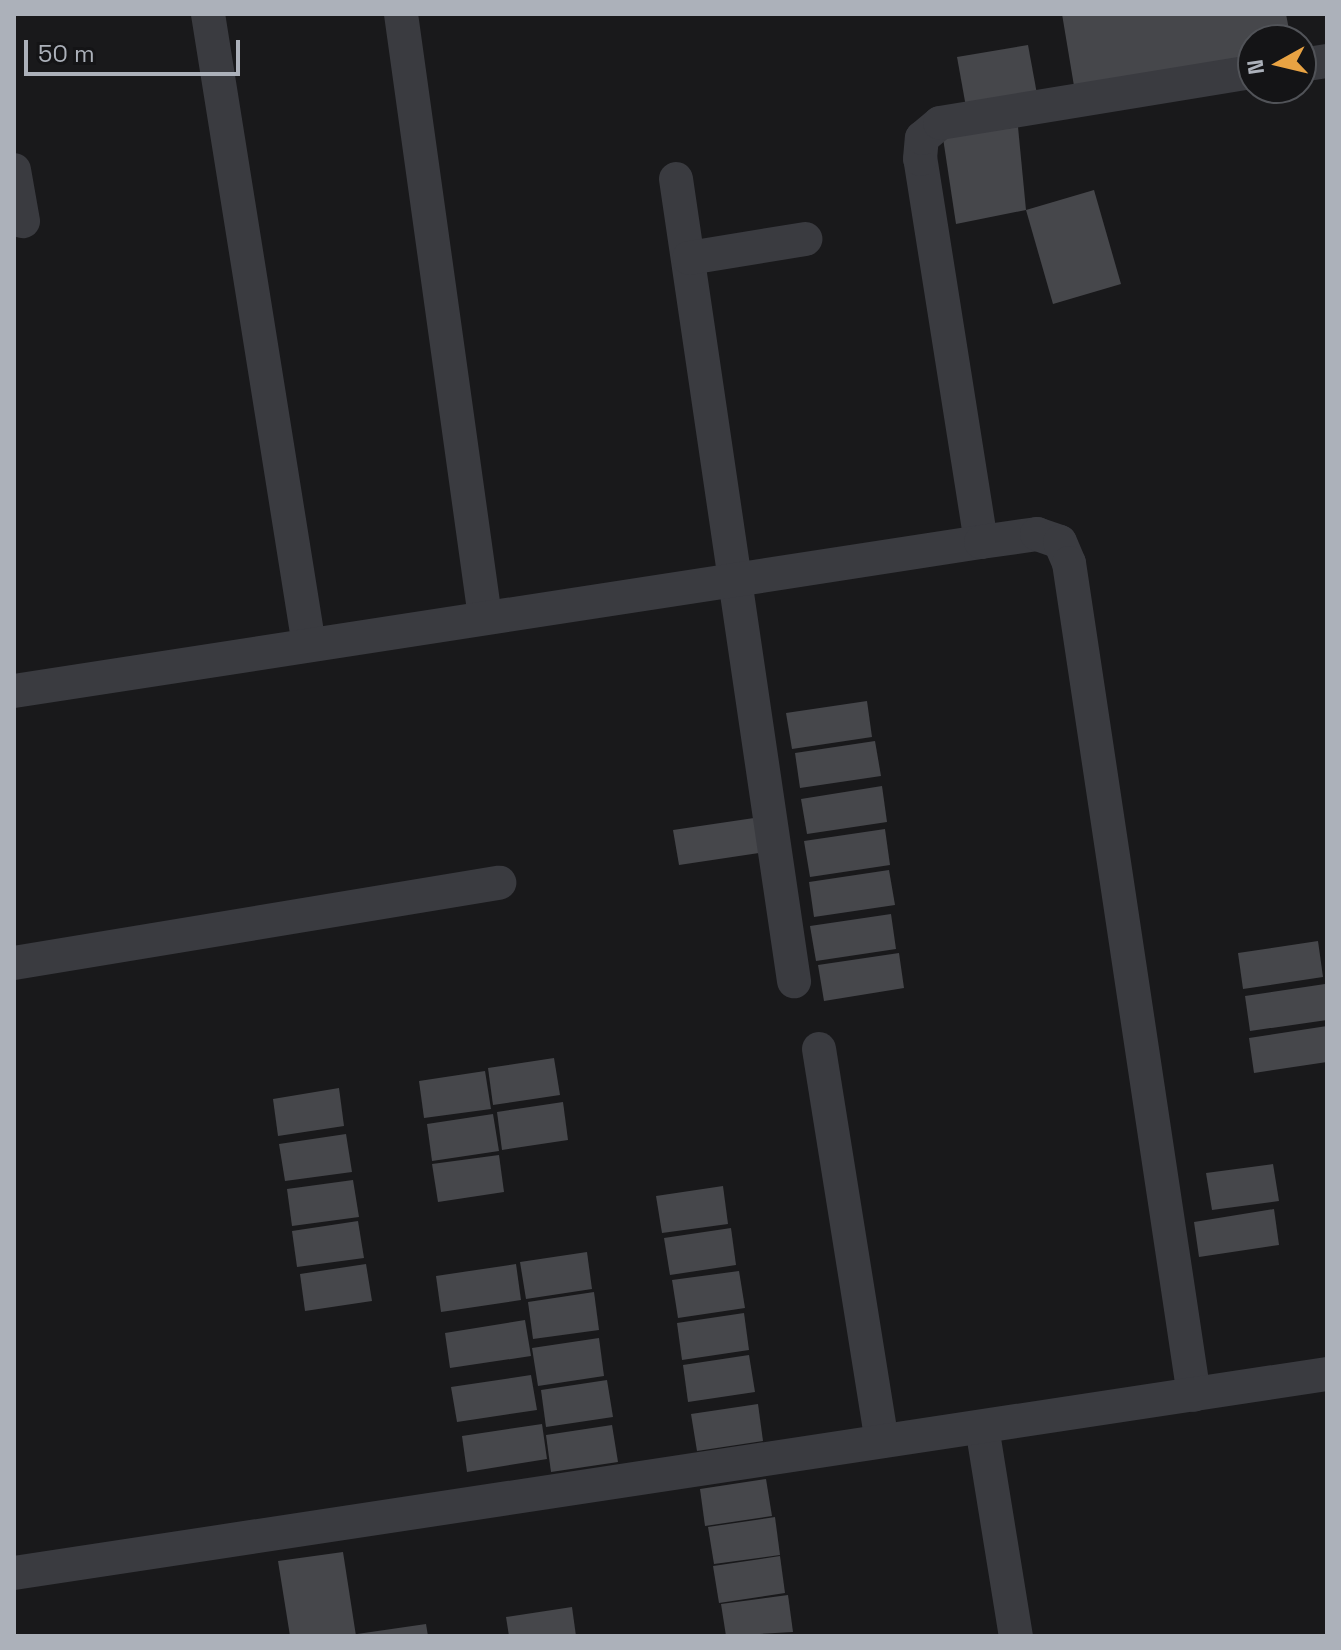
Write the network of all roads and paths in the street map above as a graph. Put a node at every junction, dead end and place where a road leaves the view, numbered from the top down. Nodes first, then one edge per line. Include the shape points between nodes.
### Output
1 (208, 14) edge
2 (401, 14) edge
3 (1237, 75) edge
4 (14, 170) edge
5 (676, 179) dead end
6 (23, 221) dead end
7 (805, 239) dead end
8 (689, 258) junction
9 (981, 542) junction
10 (739, 579) junction
11 (485, 617) junction
12 (309, 645) junction
13 (14, 691) edge
14 (499, 883) dead end
15 (14, 963) edge
16 (794, 981) dead end
17 (819, 1049) dead end
18 (1327, 1374) edge
19 (1194, 1395) junction
20 (982, 1427) junction
21 (882, 1441) junction
22 (14, 1573) edge
23 (1016, 1636) edge

1 - 12 street
2 - 11 street
3 - 9 street via 940,123 922,138 920,159
4 - 6 street
5 - 8 street
7 - 8 street
8 - 10 street
9 - 10 street
9 - 19 street via 1037,534 1060,542 1069,563
10 - 11 street
10 - 16 street
11 - 12 street
12 - 13 street
14 - 15 street
17 - 21 street
18 - 19 street
19 - 20 street
20 - 21 street
20 - 23 street
21 - 22 street

